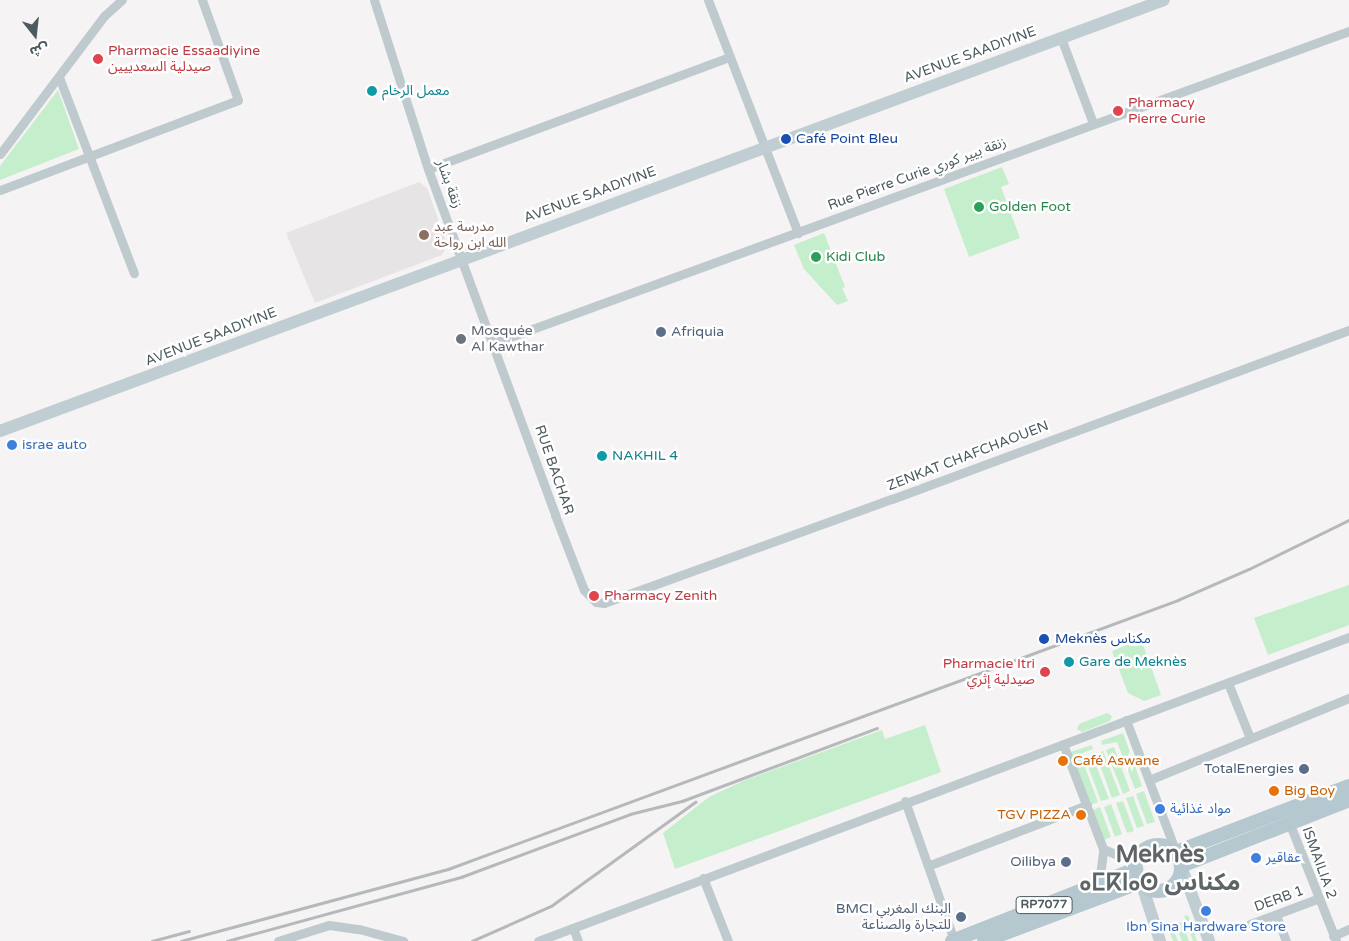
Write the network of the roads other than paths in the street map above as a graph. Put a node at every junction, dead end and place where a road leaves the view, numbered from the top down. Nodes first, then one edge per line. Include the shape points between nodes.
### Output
1 (122, 0) edge
2 (202, 0) edge
3 (374, 0) edge
4 (708, 0) edge
5 (1164, 0) edge
6 (1349, 31) edge
7 (1061, 38) junction
8 (729, 57) junction
9 (59, 77) junction
10 (1093, 123) junction
11 (763, 147) junction
12 (0, 154) edge
13 (87, 156) junction
14 (428, 170) junction
15 (0, 190) edge
16 (798, 233) junction
17 (462, 258) junction
18 (134, 273) dead end
19 (1349, 330) edge
20 (494, 343) junction
21 (0, 431) edge
22 (596, 602) joint
23 (1349, 637) edge
24 (1228, 683) junction
25 (1349, 698) edge
26 (1126, 720) junction
27 (1250, 738) junction
28 (1063, 744) junction
29 (1149, 780) junction
30 (1349, 786) edge
31 (1349, 800) edge
32 (905, 801) junction
33 (1087, 805) junction
34 (1289, 822) junction
35 (1103, 848) junction
36 (1176, 852) junction
37 (930, 865) junction
38 (1136, 866) junction
39 (1181, 866) junction
40 (703, 878) junction
41 (1141, 882) junction
42 (1098, 884) junction
43 (1317, 899) junction
44 (1276, 915) junction
45 (1250, 924) dead end
46 (573, 928) junction
47 (1349, 929) edge
48 (1334, 939) edge
49 (953, 940) edge
50 (990, 940) edge
51 (278, 941) edge
52 (403, 941) edge
53 (538, 941) edge
54 (578, 941) edge
55 (728, 941) edge
56 (1160, 941) edge
57 (1209, 941) edge
58 (1286, 941) edge

1 - 9 street via 104,16
2 - 13 street via 238,100
3 - 14 street, زنقة بشار
4 - 8 street
5 - 7 main road, AVENUE SAADIYINE
6 - 10 street, Rue Pierre Curie زنقة بيير كوري
7 - 10 street
7 - 11 main road, AVENUE SAADIYINE
8 - 11 street
8 - 14 street
9 - 12 street
9 - 13 street
10 - 16 street, Rue Pierre Curie زنقة بيير كوري
11 - 16 street
11 - 17 main road, AVENUE SAADIYINE
13 - 15 street
13 - 18 street
14 - 17 street, زنقة بشار
16 - 20 street, Rue Pierre Curie زنقة بيير كوري
17 - 20 street, زنقة بشار
17 - 21 main road, AVENUE SAADIYINE
19 - 22 street, ZENKAT CHAFCHAOUEN via 874,506 604,603
20 - 22 street, RUE BACHAR via 571,557 584,590
23 - 24 street
24 - 26 street
24 - 27 street
25 - 27 street
26 - 28 street
26 - 29 street
27 - 29 street
28 - 32 street
28 - 33 street
29 - 36 street
30 - 36 main road
31 - 34 main road
32 - 37 street
32 - 40 street
33 - 35 street
33 - 37 street
34 - 39 main road
34 - 43 street, ISMAILIA 2
35 - 38 street
35 - 42 street
36 - 38 main road, RP7077 via 1156,845 1143,850
36 - 39 main road
37 - 49 street
38 - 41 main road
38 - 42 main road, RP7077
39 - 41 main road via 1178,880 1167,889 1153,890
39 - 57 main road
40 - 46 street
40 - 55 street
41 - 50 main road, RP7077
41 - 56 main road
42 - 49 main road, RP7077
43 - 44 street, DERB 1
43 - 48 street, ISMAILIA 2
44 - 45 street, DERB 1
44 - 58 street
46 - 53 street
46 - 54 street
47 - 48 street
51 - 52 street via 329,925

